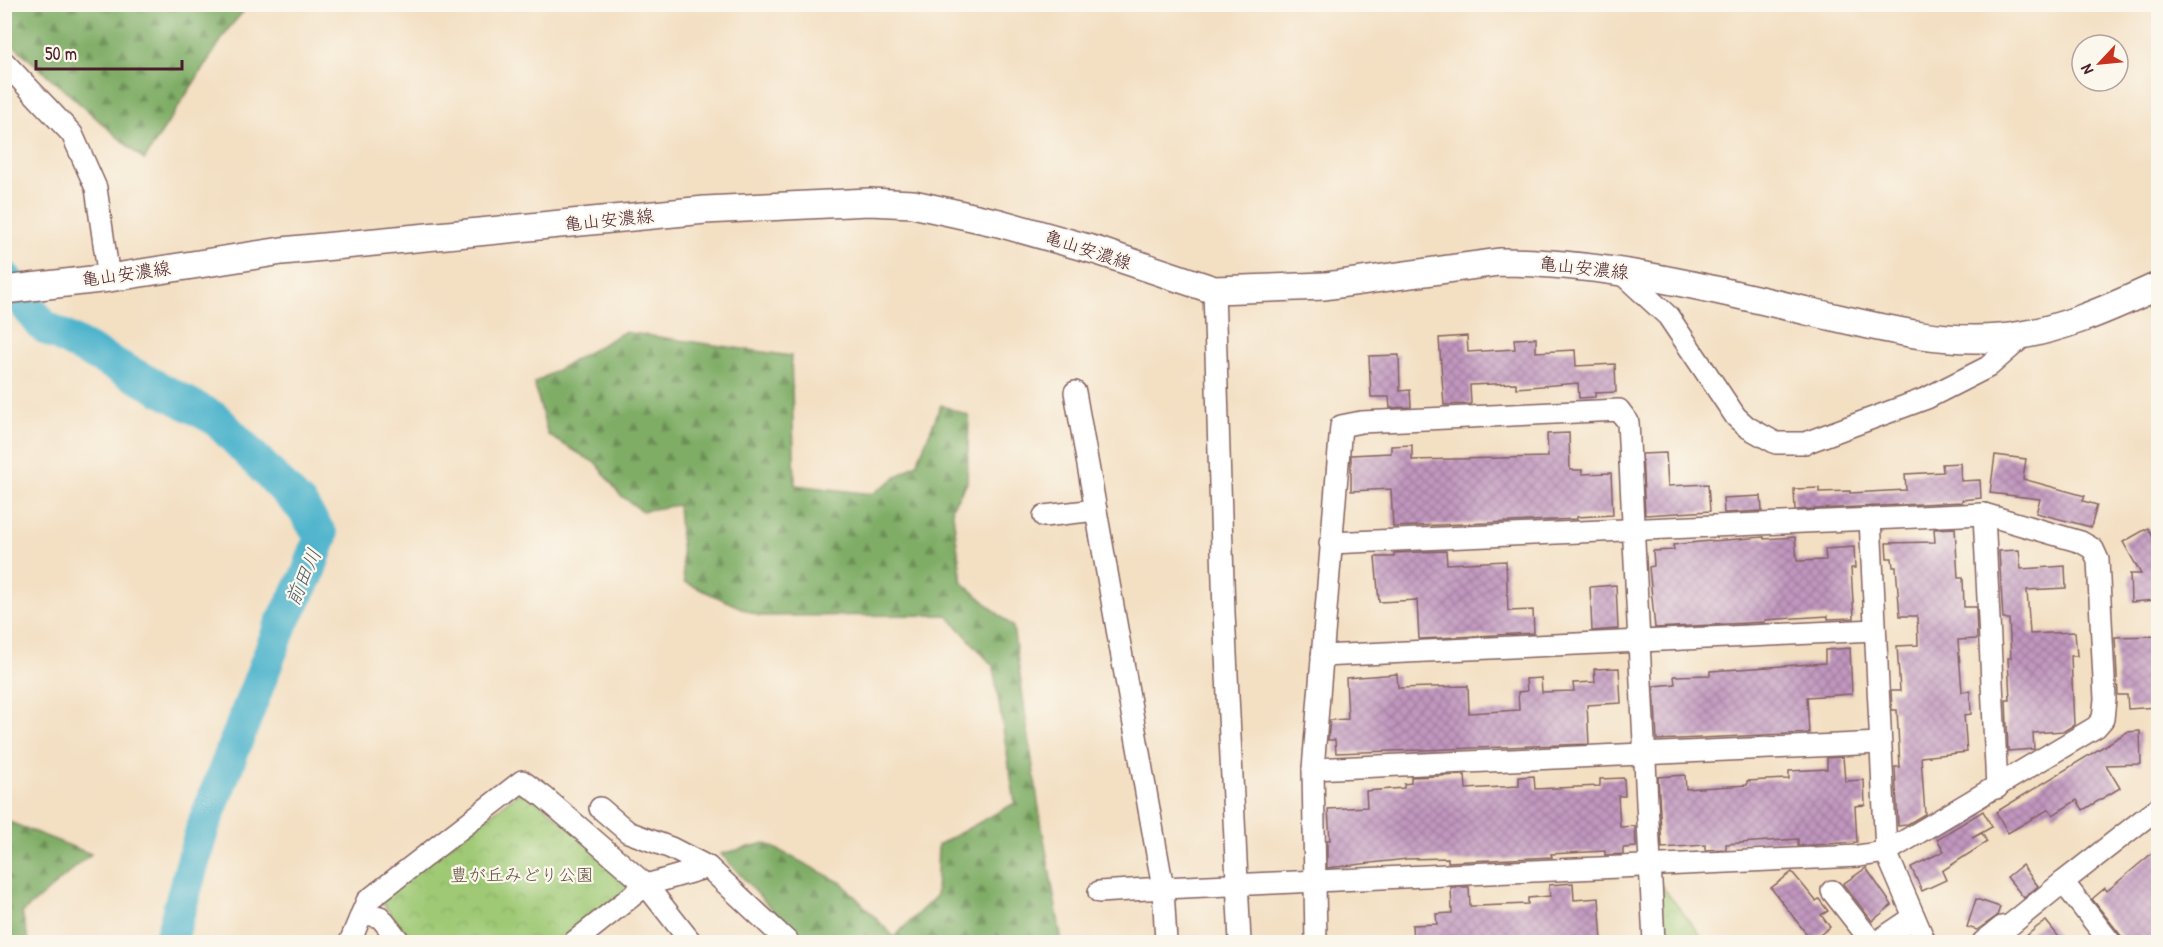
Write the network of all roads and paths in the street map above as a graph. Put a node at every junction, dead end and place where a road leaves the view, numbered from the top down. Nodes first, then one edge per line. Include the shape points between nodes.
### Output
1 (4, 62) edge
2 (1619, 271) junction
3 (109, 278) junction
4 (2158, 286) edge
5 (4, 290) edge
6 (1214, 290) junction
7 (2027, 333) junction
8 (1075, 392) dead end
9 (1096, 510) junction
10 (1983, 514) junction
11 (1044, 516) dead end
12 (1870, 519) junction
13 (1634, 530) junction
14 (1330, 543) junction
15 (1875, 630) junction
16 (1639, 640) junction
17 (1322, 656) junction
18 (1880, 743) junction
19 (1644, 754) junction
20 (1313, 769) junction
21 (1997, 788) junction
22 (600, 808) dead end
23 (2158, 808) edge
24 (1886, 852) junction
25 (1650, 864) junction
26 (708, 867) junction
27 (2063, 882) junction
28 (1313, 883) junction
29 (646, 885) junction
30 (1237, 885) junction
31 (1163, 888) junction
32 (1832, 891) dead end
33 (1099, 892) dead end
34 (362, 913) junction
35 (1914, 916) junction
36 (350, 942) edge
37 (400, 942) edge
38 (574, 942) edge
39 (691, 942) edge
40 (788, 942) edge
41 (1166, 942) edge
42 (1240, 942) edge
43 (1316, 942) edge
44 (1654, 942) edge
45 (1872, 942) edge
46 (1877, 942) edge
47 (1925, 942) edge
48 (1983, 942) edge
49 (2110, 942) edge

1 - 3 street via 72,134 96,188
2 - 6 main road, 亀山安濃線 via 1499,262 1325,286
2 - 7 main road, 亀山安濃線 via 1657,276 1879,328 1950,339
2 - 7 street via 1668,316 1736,417 1776,443 1805,443 1927,398 1988,367
3 - 5 main road, 亀山安濃線
3 - 6 main road, 亀山安濃線 via 282,251 705,210 869,202 913,204 999,223
4 - 7 main road, 亀山安濃線 via 2062,326
6 - 30 street
8 - 9 street
9 - 11 street
9 - 31 street
10 - 12 street
10 - 21 street
10 - 21 street via 2081,542 2093,549 2098,560 2106,699 2103,720 2096,727
12 - 13 street
12 - 15 street
13 - 14 street
13 - 14 street via 1629,422 1620,410 1341,426
13 - 16 street
14 - 17 street
15 - 16 street
15 - 18 street
16 - 17 street
16 - 19 street
17 - 20 street
18 - 19 street
18 - 24 street
19 - 20 street
19 - 25 street
20 - 28 street
21 - 24 street
22 - 26 street via 628,832
23 - 27 street
24 - 25 street
24 - 35 street
25 - 28 street
25 - 44 street
26 - 29 street
26 - 40 street
27 - 48 street
27 - 49 street
28 - 30 street
28 - 43 street
29 - 34 street via 522,781 367,901
29 - 38 street
29 - 39 street
30 - 31 street
30 - 42 street
31 - 33 street
31 - 41 street
32 - 45 street
34 - 36 street
34 - 37 street via 380,917
35 - 46 street
35 - 47 street

